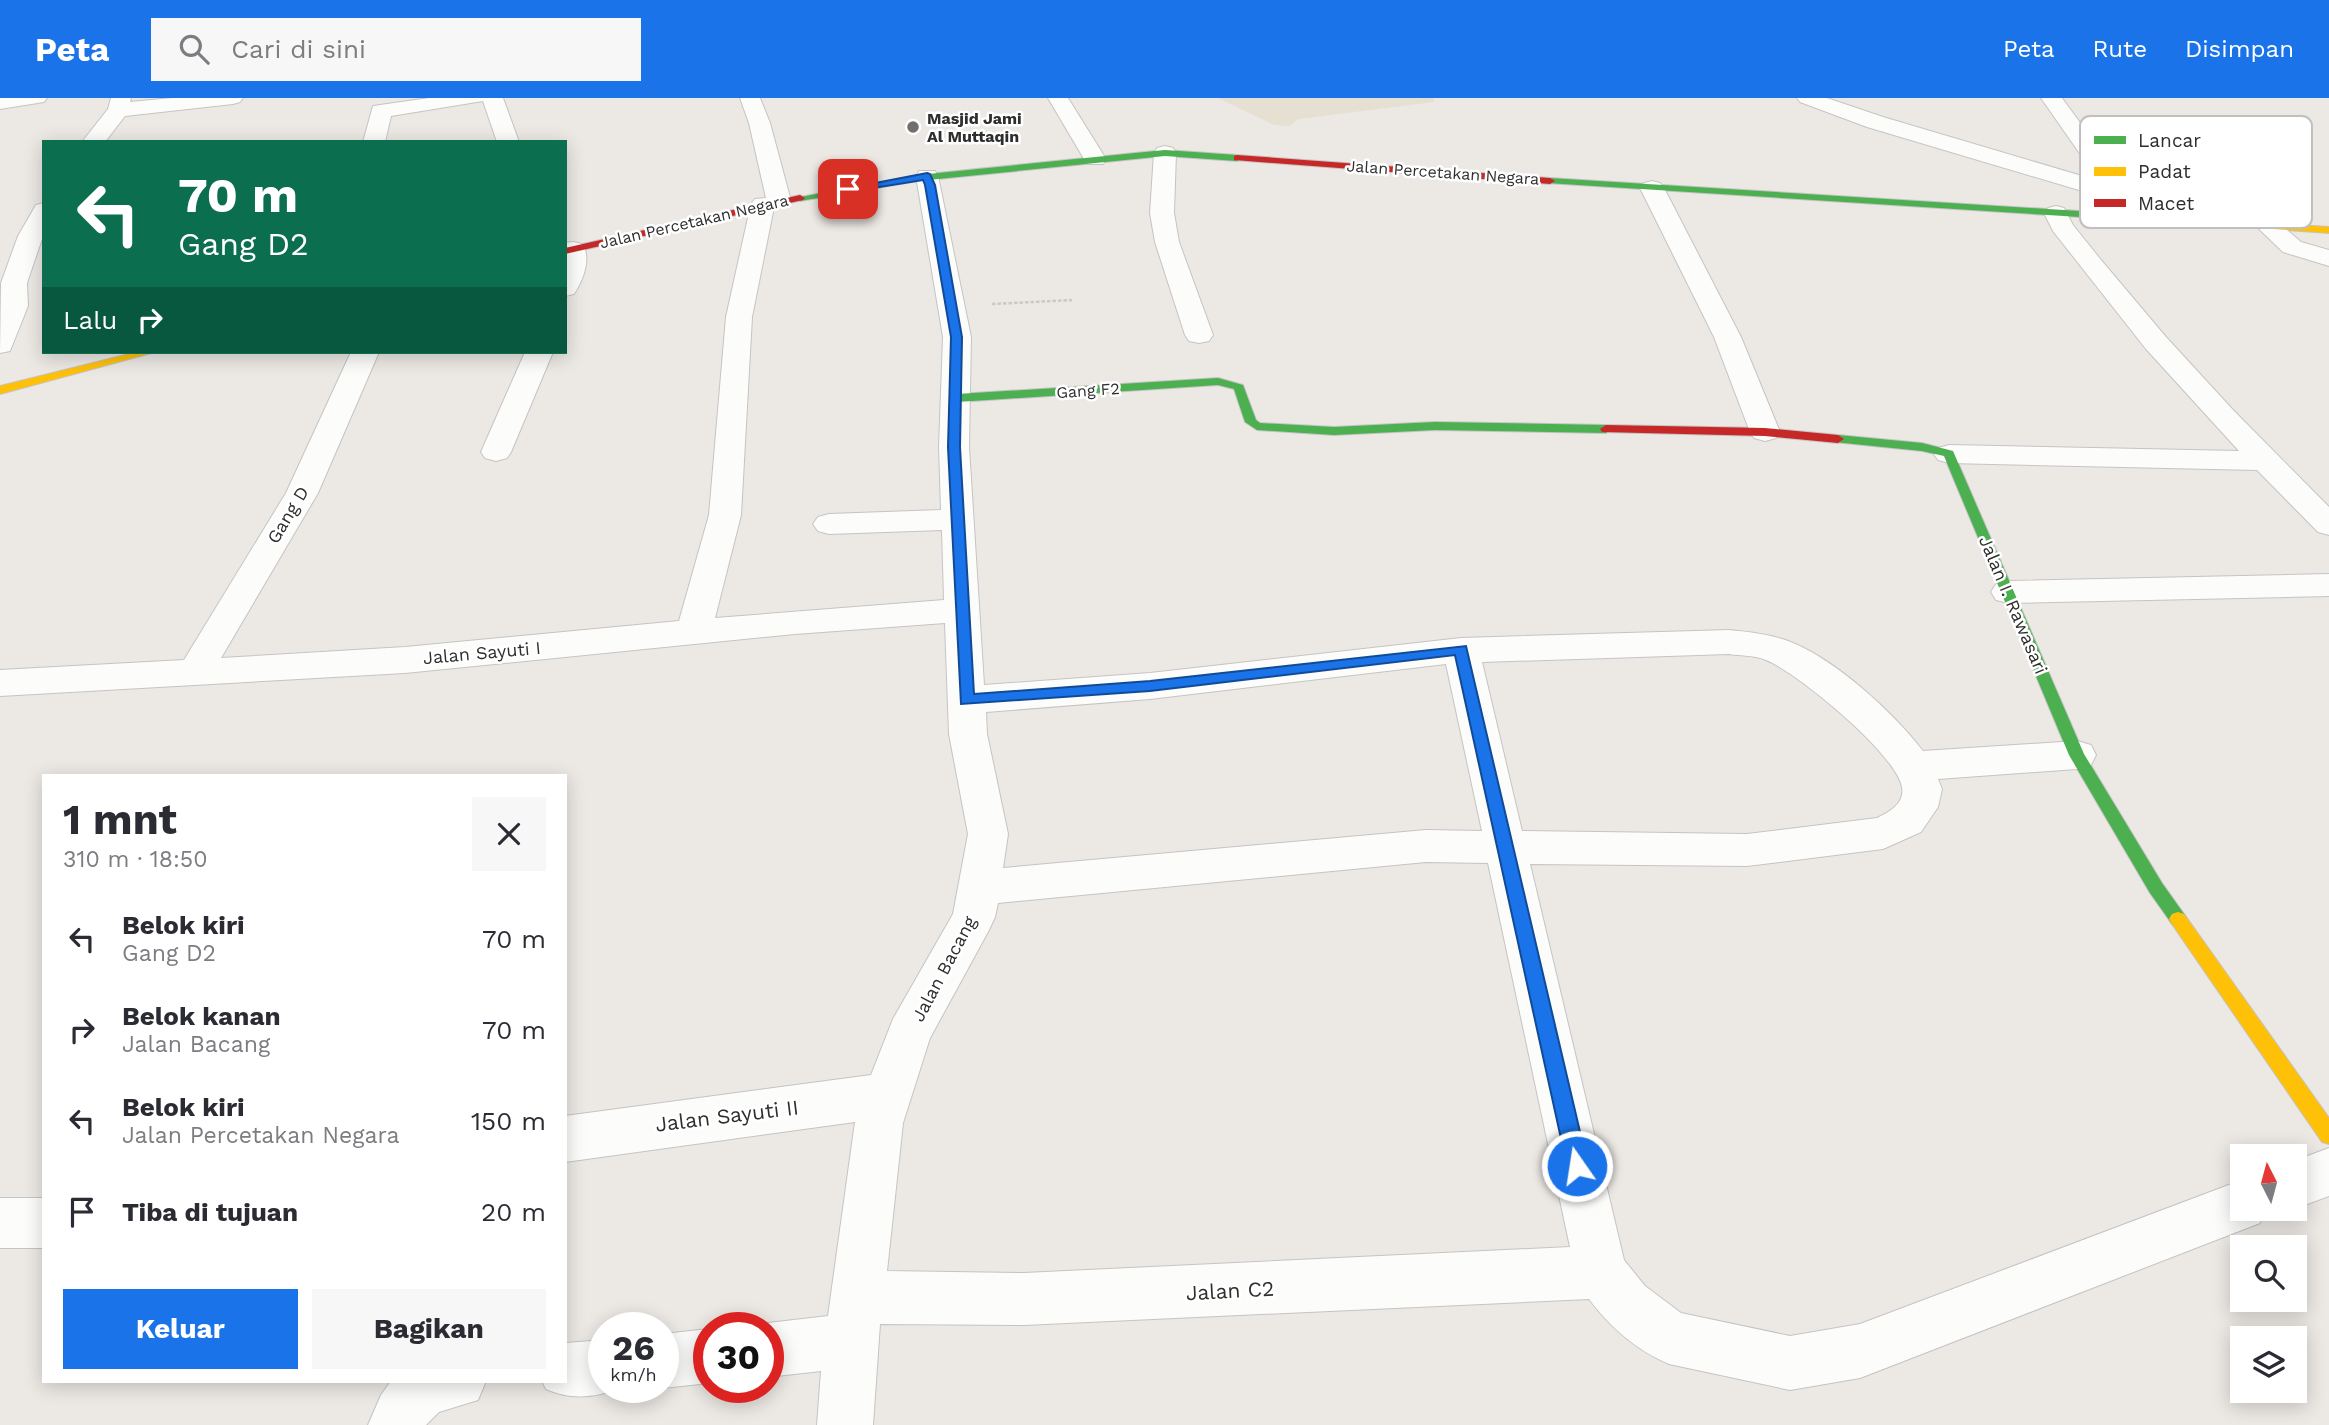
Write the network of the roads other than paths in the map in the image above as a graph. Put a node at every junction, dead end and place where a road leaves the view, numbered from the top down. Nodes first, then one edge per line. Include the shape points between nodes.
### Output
1 (37, 98) edge
2 (233, 98) edge
3 (475, 98) edge
4 (493, 98) edge
5 (750, 98) edge
6 (1058, 98) edge
7 (1807, 98) edge
8 (2051, 98) edge
9 (0, 103) edge
10 (119, 104) edge
11 (382, 105) edge
12 (2080, 139) edge
13 (94, 140) edge
14 (374, 140) edge
15 (507, 140) edge
16 (1165, 153) junction
17 (1095, 159) junction
18 (927, 176) junction
19 (2080, 184) edge
20 (1652, 188) junction
21 (771, 202) junction
22 (2056, 213) junction
23 (42, 214) edge
24 (2080, 215) edge
25 (2270, 228) edge
26 (2289, 228) edge
27 (2329, 230) edge
28 (569, 250) edge
29 (2324, 268) edge
30 (567, 284) edge
31 (1199, 335) dead end
32 (0, 345) edge
33 (141, 354) edge
34 (364, 354) edge
35 (537, 354) edge
36 (0, 390) edge
37 (957, 398) junction
38 (1765, 432) junction
39 (496, 452) dead end
40 (1949, 454) junction
41 (2264, 461) junction
42 (958, 519) junction
43 (829, 524) dead end
44 (2329, 525) edge
45 (2329, 585) edge
46 (2008, 592) junction
47 (962, 610) junction
48 (693, 634) junction
49 (1461, 650) junction
50 (195, 671) junction
51 (0, 683) edge
52 (967, 700) junction
53 (2077, 755) junction
54 (1913, 766) junction
55 (1506, 849) junction
56 (980, 887) junction
57 (889, 1095) junction
58 (2329, 1135) edge
59 (567, 1139) edge
60 (2329, 1172) edge
61 (2307, 1180) edge
62 (2230, 1210) edge
63 (0, 1223) edge
64 (42, 1223) edge
65 (1601, 1272) junction
66 (854, 1319) junction
67 (784, 1344) edge
68 (588, 1368) edge
69 (567, 1370) edge
70 (443, 1383) edge
71 (405, 1402) edge
72 (845, 1425) edge

1 - 9 street
2 - 10 street
3 - 11 street
4 - 15 street
5 - 21 street via 762,126 773,186
6 - 17 street
7 - 19 street
8 - 12 street
10 - 13 street
11 - 14 street
16 - 17 main road, Jalan Percetakan Negara
16 - 20 main road, Jalan Percetakan Negara
16 - 31 street via 1162,213 1167,242
17 - 18 main road, Jalan Percetakan Negara
18 - 21 main road, Jalan Percetakan Negara
18 - 37 street, Jalan Bacang via 953,305
20 - 22 main road, Jalan Percetakan Negara
20 - 38 street via 1750,384
21 - 28 main road, Jalan Percetakan Negara
21 - 48 street via 739,317 725,514
22 - 24 main road, Jalan Percetakan Negara
22 - 41 street via 2114,296
23 - 32 street via 18,271 15,306
25 - 29 street
26 - 27 main road, Jalan Percetakan Negara
28 - 30 street via 573,270
33 - 36 main road
34 - 50 street, Gang D via 302,493
35 - 39 street
37 - 38 main road, Gang F2 via 1218,381 1240,387 1251,422 1257,426 1334,431 1434,426
37 - 42 street, Jalan Bacang
38 - 40 main road via 1922,447
40 - 41 street
40 - 46 main road, Jalan I. Rawasari
41 - 44 street
42 - 43 street
42 - 47 street, Jalan Bacang
45 - 46 street
46 - 53 main road, Jalan I. Rawasari
47 - 48 street, Jalan Sayuti I
47 - 52 street, Jalan Bacang
48 - 50 street, Jalan Sayuti I via 405,660
49 - 52 street via 1150,686
49 - 54 street via 1729,642 1761,645 1779,650 1824,680
49 - 55 street
50 - 51 street, Jalan Sayuti I
52 - 56 street, Jalan Bacang via 968,734 988,834
53 - 54 street
53 - 58 main road, Jalan I. Rawasari via 2155,888
54 - 55 street via 1922,789 1918,807 1907,821 1883,833 1747,850
55 - 56 street via 1426,846
55 - 65 street
56 - 57 street, Jalan Bacang via 974,917 909,1033
57 - 59 street, Jalan Sayuti II
57 - 66 street, Jalan Bacang via 878,1122
60 - 61 street
62 - 65 street via 1860,1351 1790,1363 1669,1337 1626,1305
63 - 64 street
65 - 66 street, Jalan C2 via 1024,1299
66 - 67 street, Jalan C2
66 - 72 street, Jalan Bacang
68 - 69 street
70 - 71 street

